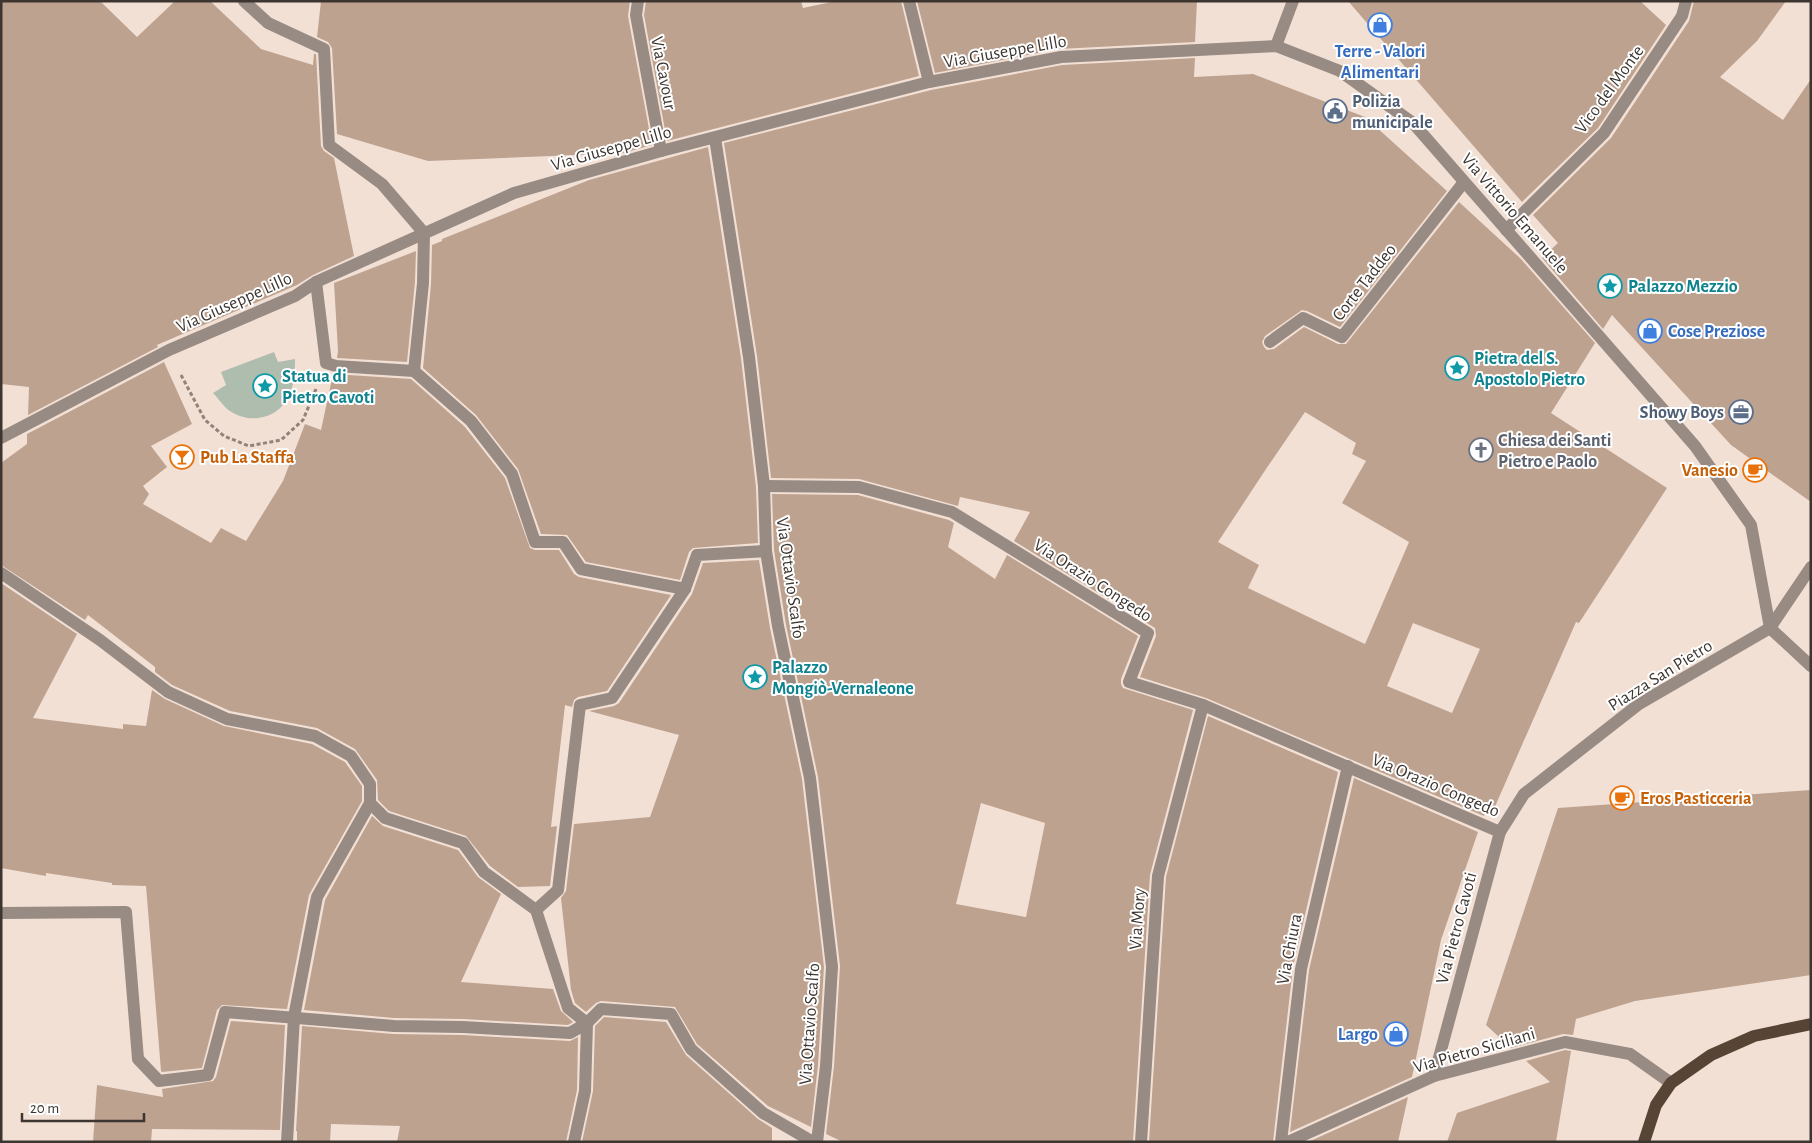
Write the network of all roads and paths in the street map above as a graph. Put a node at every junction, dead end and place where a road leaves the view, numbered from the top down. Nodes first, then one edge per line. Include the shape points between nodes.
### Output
1 (244, 1) edge
2 (638, 1) edge
3 (909, 1) edge
4 (1293, 1) edge
5 (1686, 1) edge
6 (1276, 46) junction
7 (929, 82) junction
8 (715, 138) junction
9 (661, 151) junction
10 (1464, 182) junction
11 (1506, 230) junction
12 (424, 233) junction
13 (316, 282) junction
14 (1270, 342) dead end
15 (326, 363) junction
16 (414, 370) junction
17 (194, 402) dead end
18 (1, 438) edge
19 (764, 486) junction
20 (766, 551) junction
21 (1811, 567) edge
22 (1, 572) edge
23 (685, 589) junction
24 (1770, 628) junction
25 (1811, 666) edge
26 (1203, 705) junction
27 (1348, 766) junction
28 (1524, 794) joint
29 (370, 803) junction
30 (1500, 832) junction
31 (536, 910) junction
32 (1, 913) edge
33 (294, 1017) junction
34 (587, 1023) junction
35 (1811, 1024) edge
36 (1434, 1076) junction
37 (1671, 1082) junction
38 (287, 1142) edge
39 (574, 1142) edge
40 (812, 1142) edge
41 (817, 1142) edge
42 (1141, 1142) edge
43 (1281, 1142) edge
44 (1288, 1142) edge
45 (1644, 1142) edge

1 - 12 street via 268,23 324,49 329,145 382,184
2 - 9 street, Via Cavour via 636,16
3 - 7 street
4 - 6 street
5 - 11 street, Vico del Monte via 1682,16 1604,133
6 - 7 street, Via Giuseppe Lillo via 1062,57
6 - 10 street, Via Vittorio Emanuele via 1340,71 1413,123
7 - 8 street, Via Giuseppe Lillo
8 - 9 street, Via Giuseppe Lillo
8 - 19 street, Via Ottavio Scalfo via 749,357
9 - 12 street, Via Giuseppe Lillo via 514,193
10 - 11 street, Via Vittorio Emanuele
10 - 14 street, Corte Taddeo via 1342,337 1303,318
11 - 24 street, Via Vittorio Emanuele via 1695,446 1751,525
12 - 13 street, Via Giuseppe Lillo
12 - 16 street via 423,282
13 - 15 street
13 - 18 street, Via Giuseppe Lillo via 295,296 169,350
15 - 16 street
15 - 17 path via 303,420 281,440 249,446 224,436 205,420
16 - 23 street via 470,421 512,474 535,542 563,542 581,569
19 - 20 street, Via Ottavio Scalfo
19 - 26 street, Via Orazio Congedo via 859,487 952,512 1148,633 1129,682
20 - 23 street via 697,555
20 - 41 street, Via Ottavio Scalfo via 810,778 832,967
21 - 24 street
22 - 29 street via 100,640 168,692 226,719 315,736 351,756 370,784
23 - 31 street via 612,698 580,705 558,890
24 - 25 street
24 - 28 street, Piazza San Pietro via 1639,704
26 - 27 street, Via Orazio Congedo
26 - 42 street, Via Mory via 1158,876
27 - 30 street, Via Orazio Congedo
27 - 43 street, Via Chiura via 1300,969
28 - 30 street, Via Pietro Cavoti
29 - 31 street via 385,818 463,843 484,872
29 - 33 street via 317,897
30 - 36 street, Via Pietro Cavoti
31 - 34 street via 568,1008
32 - 33 street via 126,912 138,1059 159,1081 208,1075 225,1012
33 - 34 street via 394,1026 570,1033
33 - 38 street
34 - 39 street via 585,1091
34 - 40 street via 601,1009 671,1014 691,1049 763,1113
35 - 37 main road via 1754,1036 1711,1055
36 - 37 street, Via Pietro Siciliani via 1565,1042 1630,1054
36 - 44 street, Via Pietro Siciliani
37 - 45 main road via 1656,1105

